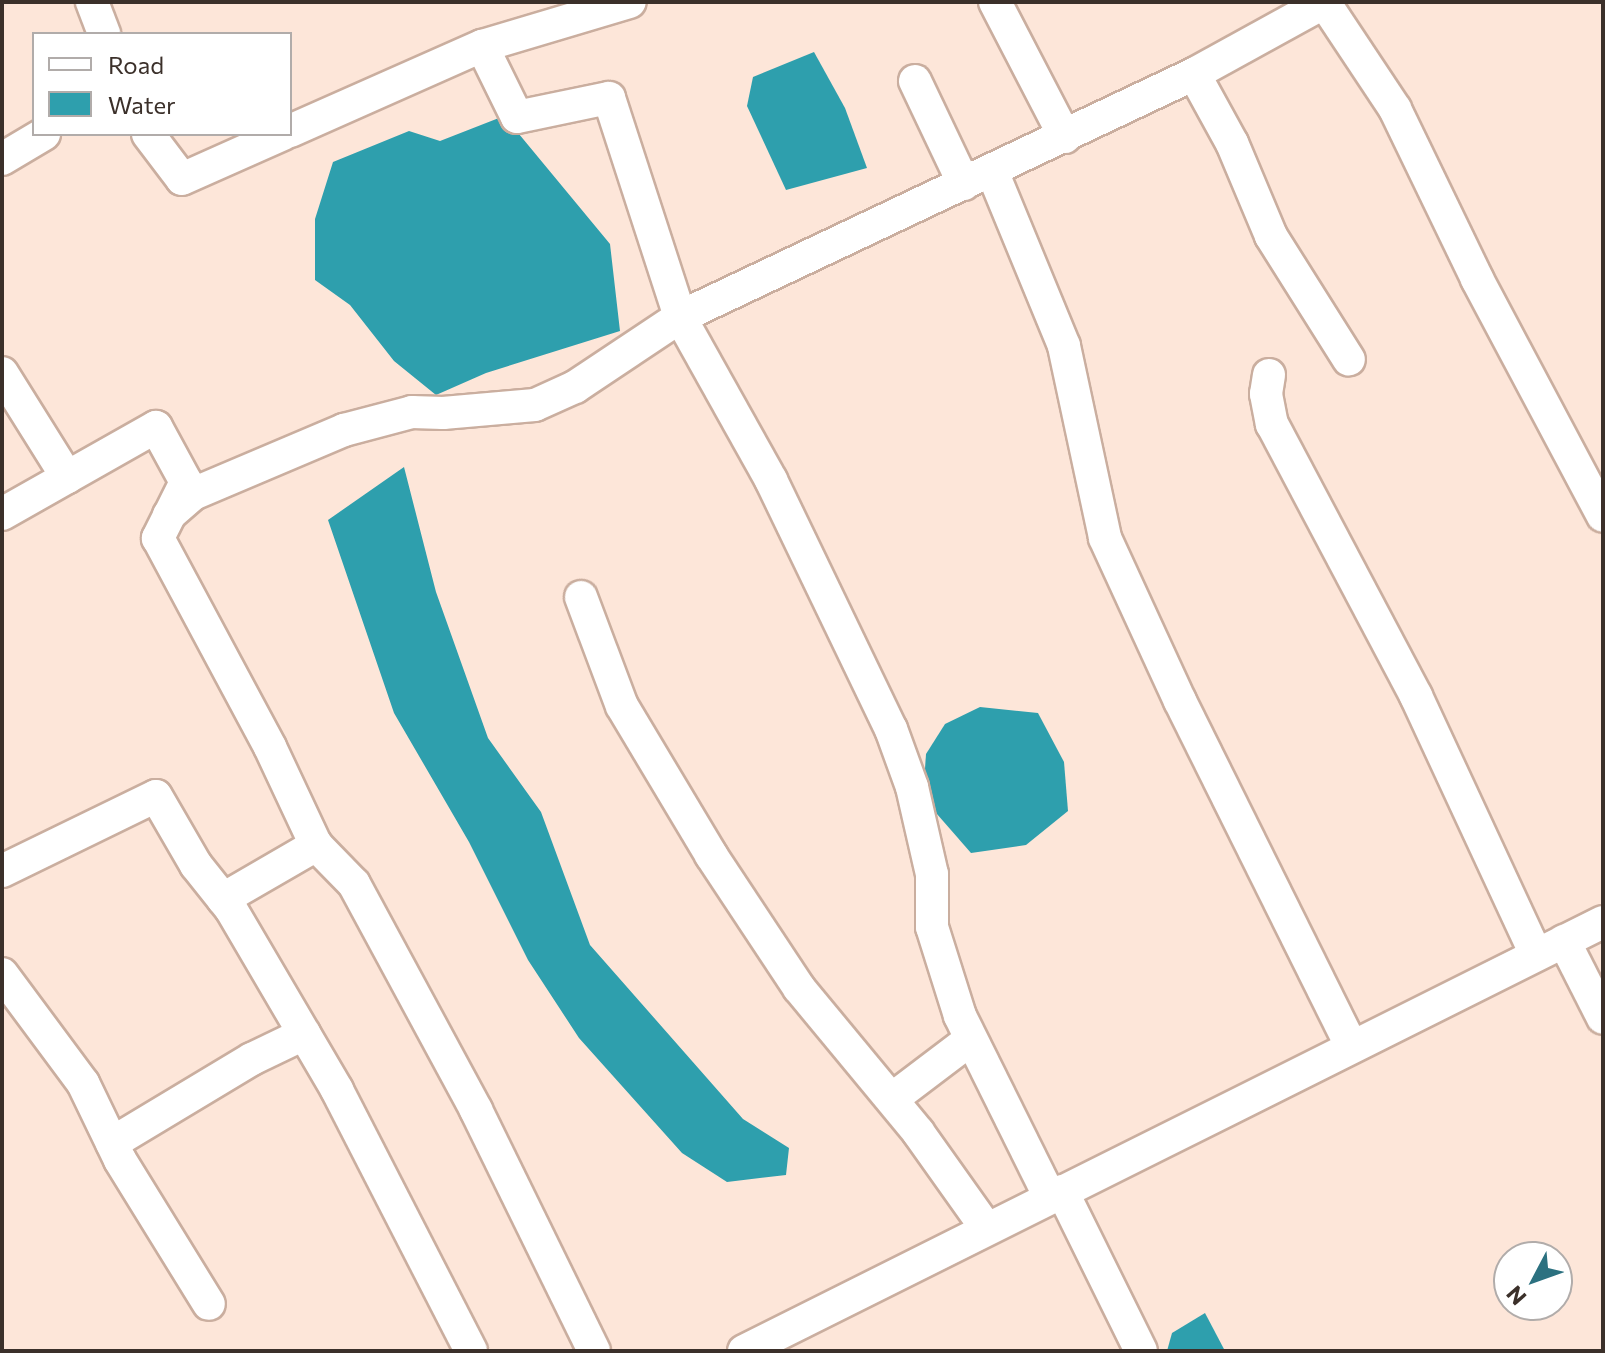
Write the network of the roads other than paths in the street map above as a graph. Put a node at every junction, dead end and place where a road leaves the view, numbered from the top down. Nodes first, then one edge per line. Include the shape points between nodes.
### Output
1 (92, 2) edge
2 (630, 2) edge
3 (995, 2) edge
4 (1325, 3) edge
5 (103, 32) edge
6 (482, 46) junction
7 (1194, 74) junction
8 (915, 81) dead end
9 (292, 130) edge
10 (41, 136) edge
11 (150, 136) edge
12 (279, 136) edge
13 (1065, 137) junction
14 (2, 159) edge
15 (978, 178) junction
16 (680, 317) junction
17 (1349, 360) dead end
18 (2, 373) edge
19 (1269, 375) dead end
20 (67, 477) junction
21 (2, 514) edge
22 (169, 515) junction
23 (1603, 516) edge
24 (581, 597) dead end
25 (316, 845) junction
26 (2, 871) edge
27 (223, 899) junction
28 (1603, 922) edge
29 (1550, 948) junction
30 (2, 974) edge
31 (1603, 1018) edge
32 (304, 1034) junction
33 (971, 1039) junction
34 (1351, 1046) junction
35 (892, 1099) junction
36 (112, 1143) junction
37 (1056, 1194) junction
38 (987, 1229) junction
39 (209, 1304) dead end
40 (471, 1351) edge
41 (594, 1351) edge
42 (744, 1351) edge
43 (1141, 1351) edge

1 - 5 street
2 - 6 street
3 - 13 street
4 - 7 street
4 - 23 street via 1395,109 1477,279
6 - 9 street
6 - 16 street via 517,117 609,98
7 - 13 street
7 - 17 street via 1232,143 1271,236
8 - 15 street
10 - 14 street
11 - 12 street via 182,179
13 - 15 street
15 - 16 street
15 - 34 street via 1064,346 1105,538
16 - 22 street via 575,387 535,405 412,412 344,430 193,494
16 - 33 street via 771,480 891,729 912,787 932,874 932,927
18 - 20 street
19 - 29 street via 1266,394 1272,424
20 - 21 street
20 - 22 street via 156,427 186,482
22 - 25 street via 158,538
24 - 35 street via 622,706 711,855 799,988
25 - 27 street
25 - 41 street via 354,884 476,1110
26 - 27 street via 156,796 196,865
27 - 32 street
28 - 29 street
29 - 31 street
29 - 34 street
30 - 36 street via 83,1083
32 - 36 street
32 - 40 street
33 - 35 street
33 - 37 street
34 - 37 street
35 - 38 street
36 - 39 street
37 - 38 street
37 - 43 street
38 - 42 street

